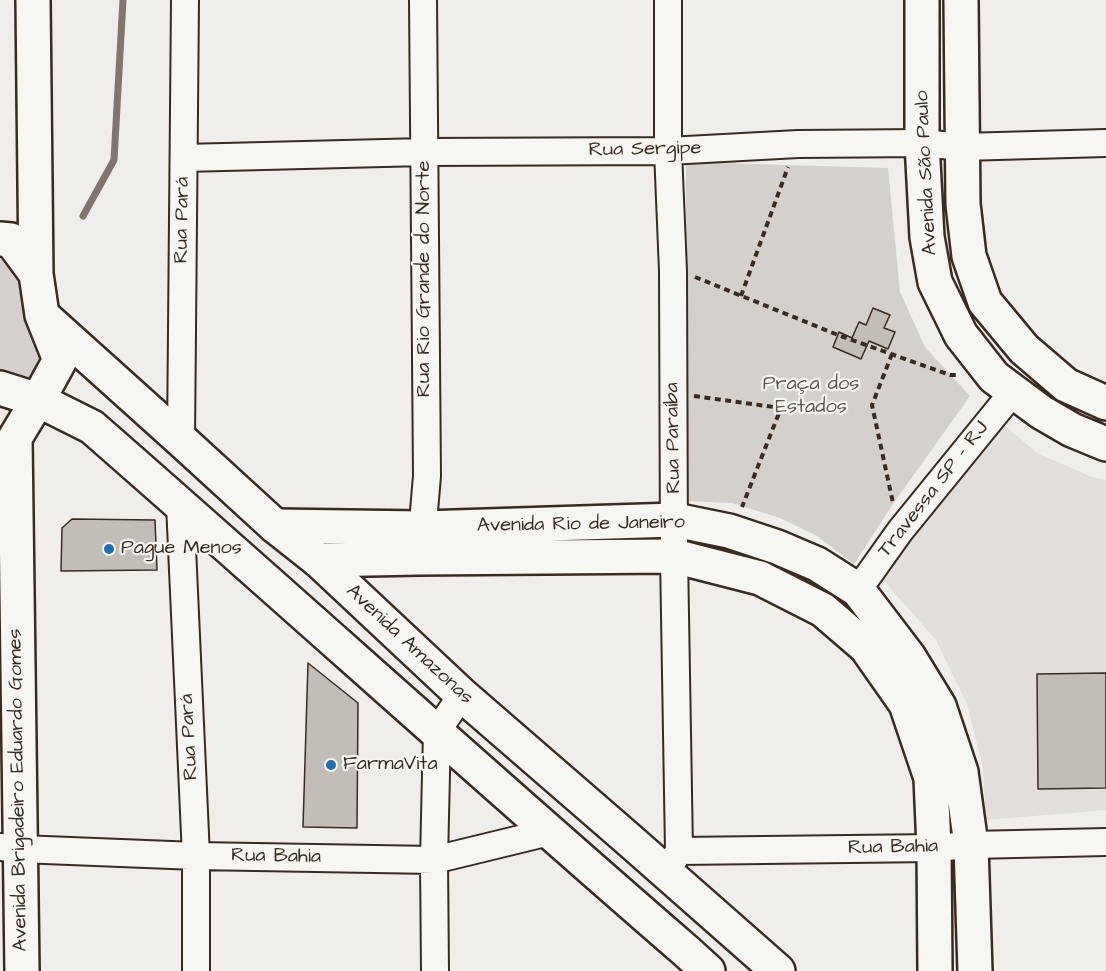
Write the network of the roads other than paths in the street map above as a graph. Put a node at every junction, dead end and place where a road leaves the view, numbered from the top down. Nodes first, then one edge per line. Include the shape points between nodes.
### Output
1 (33, 0) edge
2 (184, 0) edge
3 (423, 0) edge
4 (668, 0) edge
5 (922, 0) edge
6 (961, 0) edge
7 (922, 143) junction
8 (1106, 143) edge
9 (962, 147) junction
10 (668, 151) junction
11 (424, 152) junction
12 (184, 158) junction
13 (0, 239) edge
14 (36, 274) junction
15 (42, 315) junction
16 (1003, 384) junction
17 (0, 388) edge
18 (38, 400) junction
19 (1106, 404) edge
20 (181, 440) junction
21 (1106, 444) edge
22 (180, 504) junction
23 (675, 520) junction
24 (275, 526) junction
25 (421, 543) junction
26 (674, 556) junction
27 (318, 560) junction
28 (858, 590) junction
29 (462, 695) junction
30 (437, 731) junction
31 (549, 832) junction
32 (1106, 842) edge
33 (971, 845) junction
34 (10, 848) edge
35 (934, 848) junction
36 (196, 856) junction
37 (434, 860) junction
38 (673, 862) junction
39 (693, 964) edge
40 (22, 971) edge
41 (196, 971) edge
42 (435, 971) edge
43 (778, 971) edge
44 (935, 971) edge
45 (975, 971) edge

1 - 14 street
2 - 12 street, Rua Pará
3 - 11 street, Rua Rio Grande do Norte
4 - 10 street, Rua Paraíba
5 - 7 street, Avenida São Paulo
6 - 9 street, Avenida São Paulo
7 - 9 street, Rua Sergipe
7 - 10 street, Rua Sergipe
7 - 16 street, Avenida São Paulo via 927,237 935,282 961,335
8 - 9 street, Rua Sergipe
9 - 19 street, Avenida São Paulo via 969,256 985,302 1024,349 1066,385
10 - 11 street, Rua Sergipe
10 - 23 street, Rua Paraíba
11 - 12 street, Rua Sergipe
11 - 25 street, Rua Rio Grande do Norte via 427,476
12 - 20 street, Rua Pará
13 - 14 street via 11,240
14 - 15 street
15 - 18 street, Avenida Brigadeiro Eduardo Gomes via 60,360
15 - 20 street, Avenida Amazonas
16 - 21 street, Avenida São Paulo via 1041,412
16 - 28 street, Travessa SP - RJ
17 - 18 street
18 - 22 street via 92,426
18 - 34 street, Avenida Brigadeiro Eduardo Gomes via 15,438
20 - 24 street, Avenida Amazonas
22 - 30 street
22 - 36 street, Rua Pará
23 - 25 street, Avenida Rio de Janeiro
23 - 26 street, Rua Paraíba
23 - 28 street, Avenida Rio de Janeiro via 729,531 777,547 817,564
24 - 25 street, Avenida Rio de Janeiro
24 - 27 street, Avenida Amazonas
25 - 26 street, Avenida Rio de Janeiro
25 - 27 street, Avenida Rio de Janeiro
26 - 35 street, Avenida Rio de Janeiro via 760,578 823,610 866,647 906,704 931,778
26 - 38 street, Rua Paraíba
27 - 29 street, Avenida Amazonas
28 - 33 street, Avenida Rio de Janeiro via 909,657 939,706 961,772
29 - 30 street
29 - 38 street, Avenida Amazonas
30 - 31 street
30 - 37 street
31 - 37 street, Rua Bahia
31 - 39 street
32 - 33 street, Rua Bahia
33 - 35 street, Rua Bahia
33 - 45 street, Avenida Rio de Janeiro
34 - 36 street, Rua Bahia
34 - 40 street, Avenida Brigadeiro Eduardo Gomes
35 - 38 street, Rua Bahia
35 - 44 street, Avenida Rio de Janeiro
36 - 37 street, Rua Bahia
36 - 41 street, Rua Pará
37 - 42 street
38 - 43 street, Avenida Amazonas

